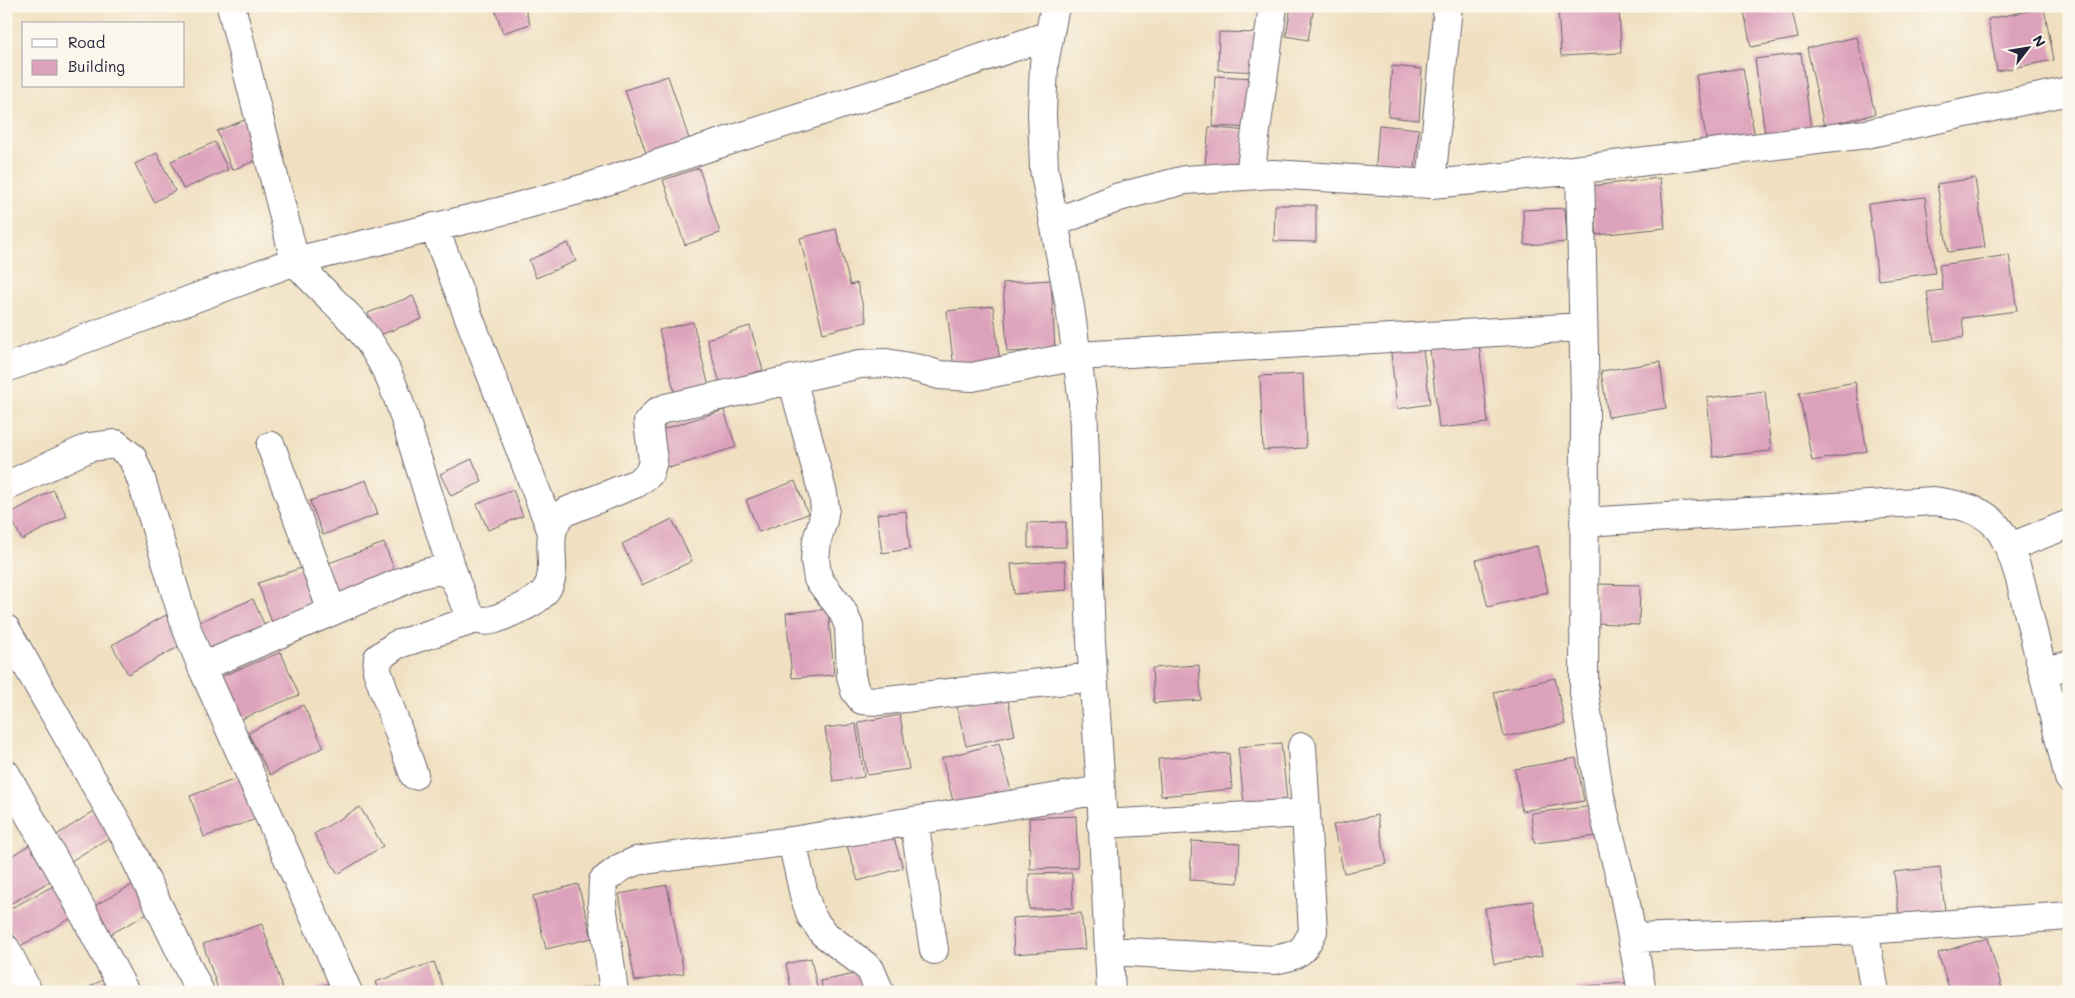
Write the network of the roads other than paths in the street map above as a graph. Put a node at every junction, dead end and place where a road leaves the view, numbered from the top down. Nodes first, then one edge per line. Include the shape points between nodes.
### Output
1 (231, 6) edge
2 (1055, 6) edge
3 (1273, 6) edge
4 (1448, 6) edge
5 (1049, 35) junction
6 (2069, 91) edge
7 (1580, 169) junction
8 (1250, 175) junction
9 (1431, 184) junction
10 (1054, 223) junction
11 (434, 228) junction
12 (295, 262) junction
13 (1583, 327) junction
14 (1076, 356) junction
15 (6, 368) edge
16 (792, 379) junction
17 (271, 446) dead end
18 (6, 486) edge
19 (1584, 522) junction
20 (2069, 524) edge
21 (552, 532) junction
22 (2010, 547) junction
23 (454, 579) junction
24 (332, 611) junction
25 (476, 619) junction
26 (6, 629) edge
27 (202, 668) junction
28 (2056, 669) edge
29 (1093, 677) junction
30 (1302, 747) dead end
31 (6, 774) edge
32 (414, 775) dead end
33 (2069, 778) edge
34 (1101, 790) junction
35 (1306, 813) junction
36 (914, 821) junction
37 (1101, 824) junction
38 (792, 841) junction
39 (2069, 916) edge
40 (1864, 930) junction
41 (1632, 938) junction
42 (6, 949) edge
43 (934, 950) dead end
44 (1109, 951) junction
45 (28, 992) edge
46 (125, 992) edge
47 (200, 992) edge
48 (348, 992) edge
49 (614, 992) edge
50 (880, 992) edge
51 (1110, 992) edge
52 (1642, 992) edge
53 (1875, 992) edge

1 - 12 street
2 - 5 street
3 - 8 street
4 - 9 street
5 - 10 street via 1042,114 1044,169
5 - 11 street via 589,188
6 - 7 street via 1866,134
7 - 9 street
7 - 13 street
8 - 9 street
8 - 10 street via 1185,180 1119,197
10 - 14 street
11 - 12 street
11 - 21 street
12 - 15 street
12 - 23 street via 344,310 374,348 404,413
13 - 14 street
13 - 19 street
14 - 16 street via 972,377 939,375 886,363 860,364
14 - 29 street via 1083,402
16 - 21 street via 657,412 648,422 653,461 649,474 638,483 566,512 557,518
16 - 29 street via 823,494 823,520 816,554 818,579 842,610 849,626 851,676 855,691 862,700 878,701
17 - 24 street
18 - 27 street via 90,447 116,444 132,458 174,592
19 - 22 street via 1934,501 1959,504 1978,511 1996,523
19 - 41 street via 1584,693 1600,797
20 - 22 street
21 - 25 street via 548,588 524,607 488,622
22 - 28 street
23 - 24 street via 438,571 415,576
23 - 25 street
24 - 27 street
25 - 32 street via 396,645 378,658 377,670
26 - 47 street via 124,835
27 - 48 street
28 - 33 street
29 - 34 street
30 - 35 street
31 - 46 street
34 - 36 street
34 - 37 street
35 - 37 street
35 - 44 street via 1313,931 1306,947 1293,956 1274,960
36 - 38 street
36 - 43 street
37 - 44 street
38 - 49 street via 636,861 603,881 602,904
38 - 50 street via 811,916 823,933 870,969
39 - 40 street
40 - 41 street
40 - 53 street
41 - 52 street
42 - 45 street
44 - 51 street

